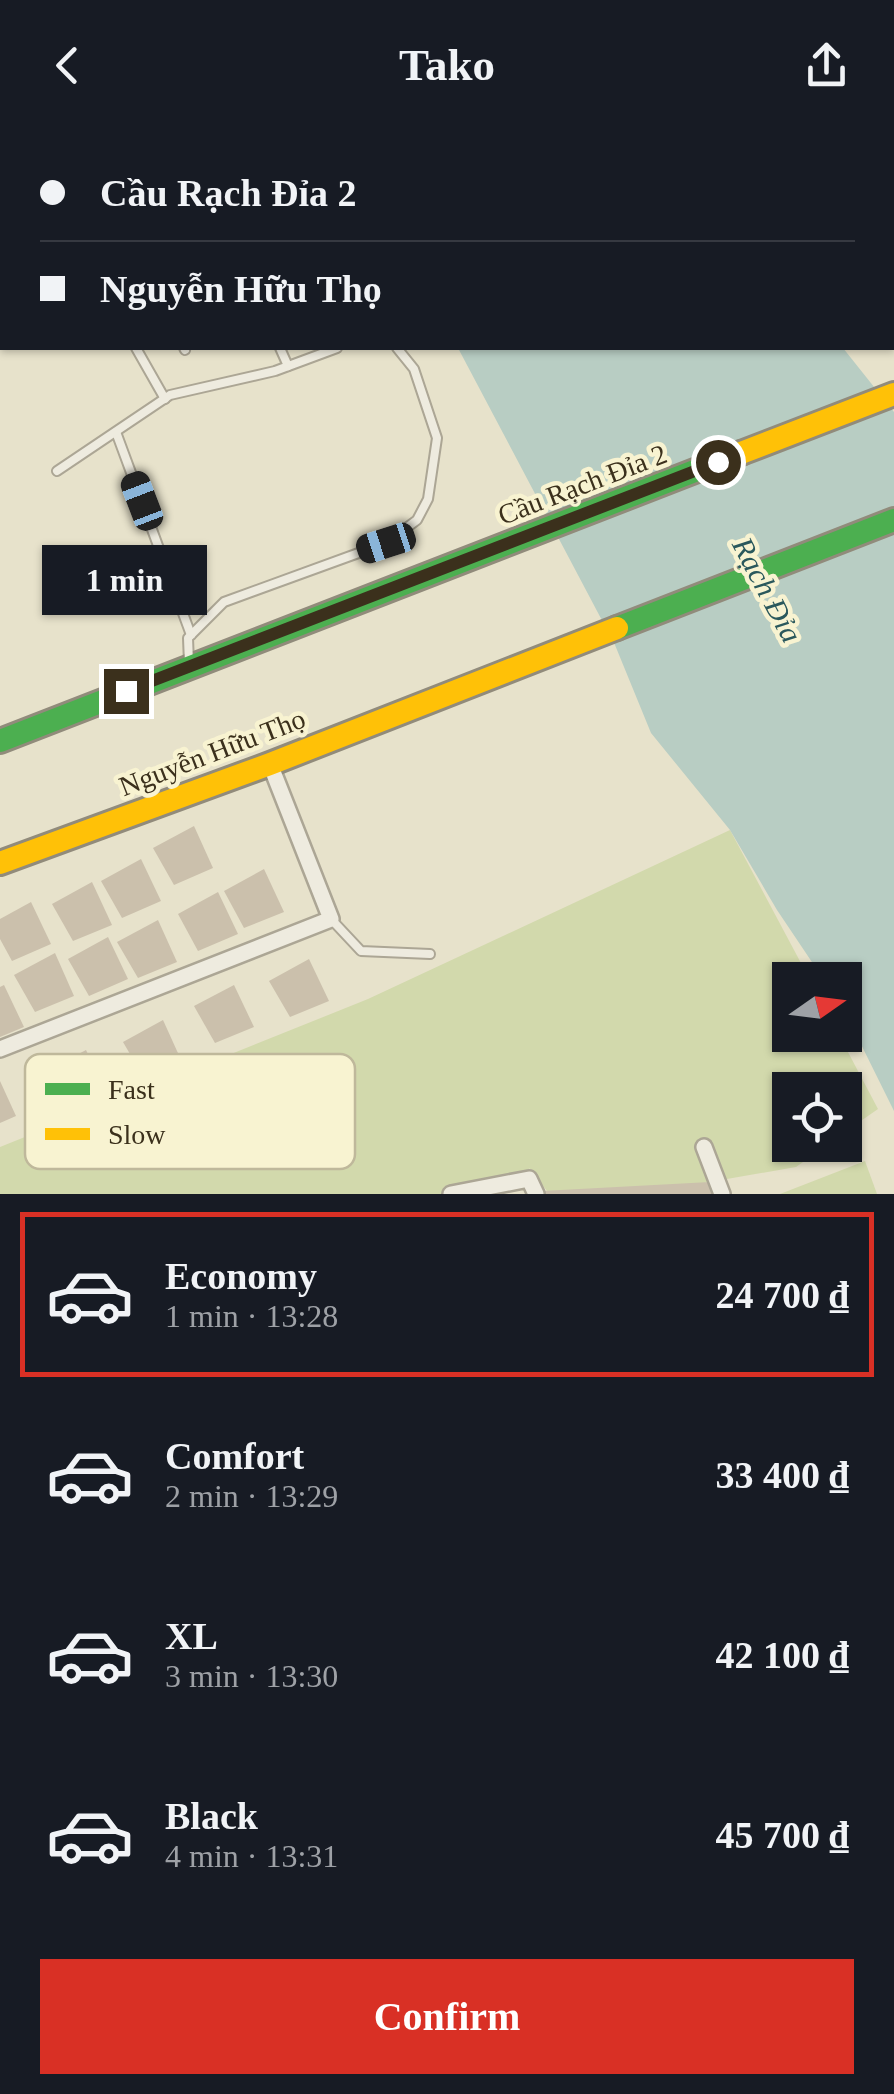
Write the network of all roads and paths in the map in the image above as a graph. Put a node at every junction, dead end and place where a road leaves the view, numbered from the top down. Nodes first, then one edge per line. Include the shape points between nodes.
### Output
1 (137, 350) edge
2 (281, 350) edge
3 (331, 350) edge
4 (398, 350) edge
5 (288, 366) junction
6 (894, 394) edge
7 (165, 399) junction
8 (116, 432) junction
9 (57, 471) dead end
10 (894, 520) edge
11 (191, 634) junction
12 (189, 667) junction
13 (0, 742) edge
14 (270, 764) junction
15 (0, 863) edge
16 (330, 919) junction
17 (430, 954) dead end
18 (0, 1049) edge
19 (704, 1147) dead end
20 (452, 1194) edge
21 (536, 1194) edge
22 (722, 1194) edge

1 - 7 lane
2 - 5 lane
3 - 5 lane
4 - 11 lane via 418,379 438,438 428,499 417,520 386,543 224,602
5 - 7 lane
6 - 12 main road, Cầu Rạch Đỉa 2
7 - 8 lane
8 - 9 lane
8 - 11 lane
10 - 14 main road, Nguyễn Hữu Thọ
11 - 12 lane
12 - 13 main road
14 - 15 main road, Nguyễn Hữu Thọ
14 - 16 street
16 - 17 lane via 361,951
16 - 18 street
19 - 22 street
20 - 21 street via 530,1179

